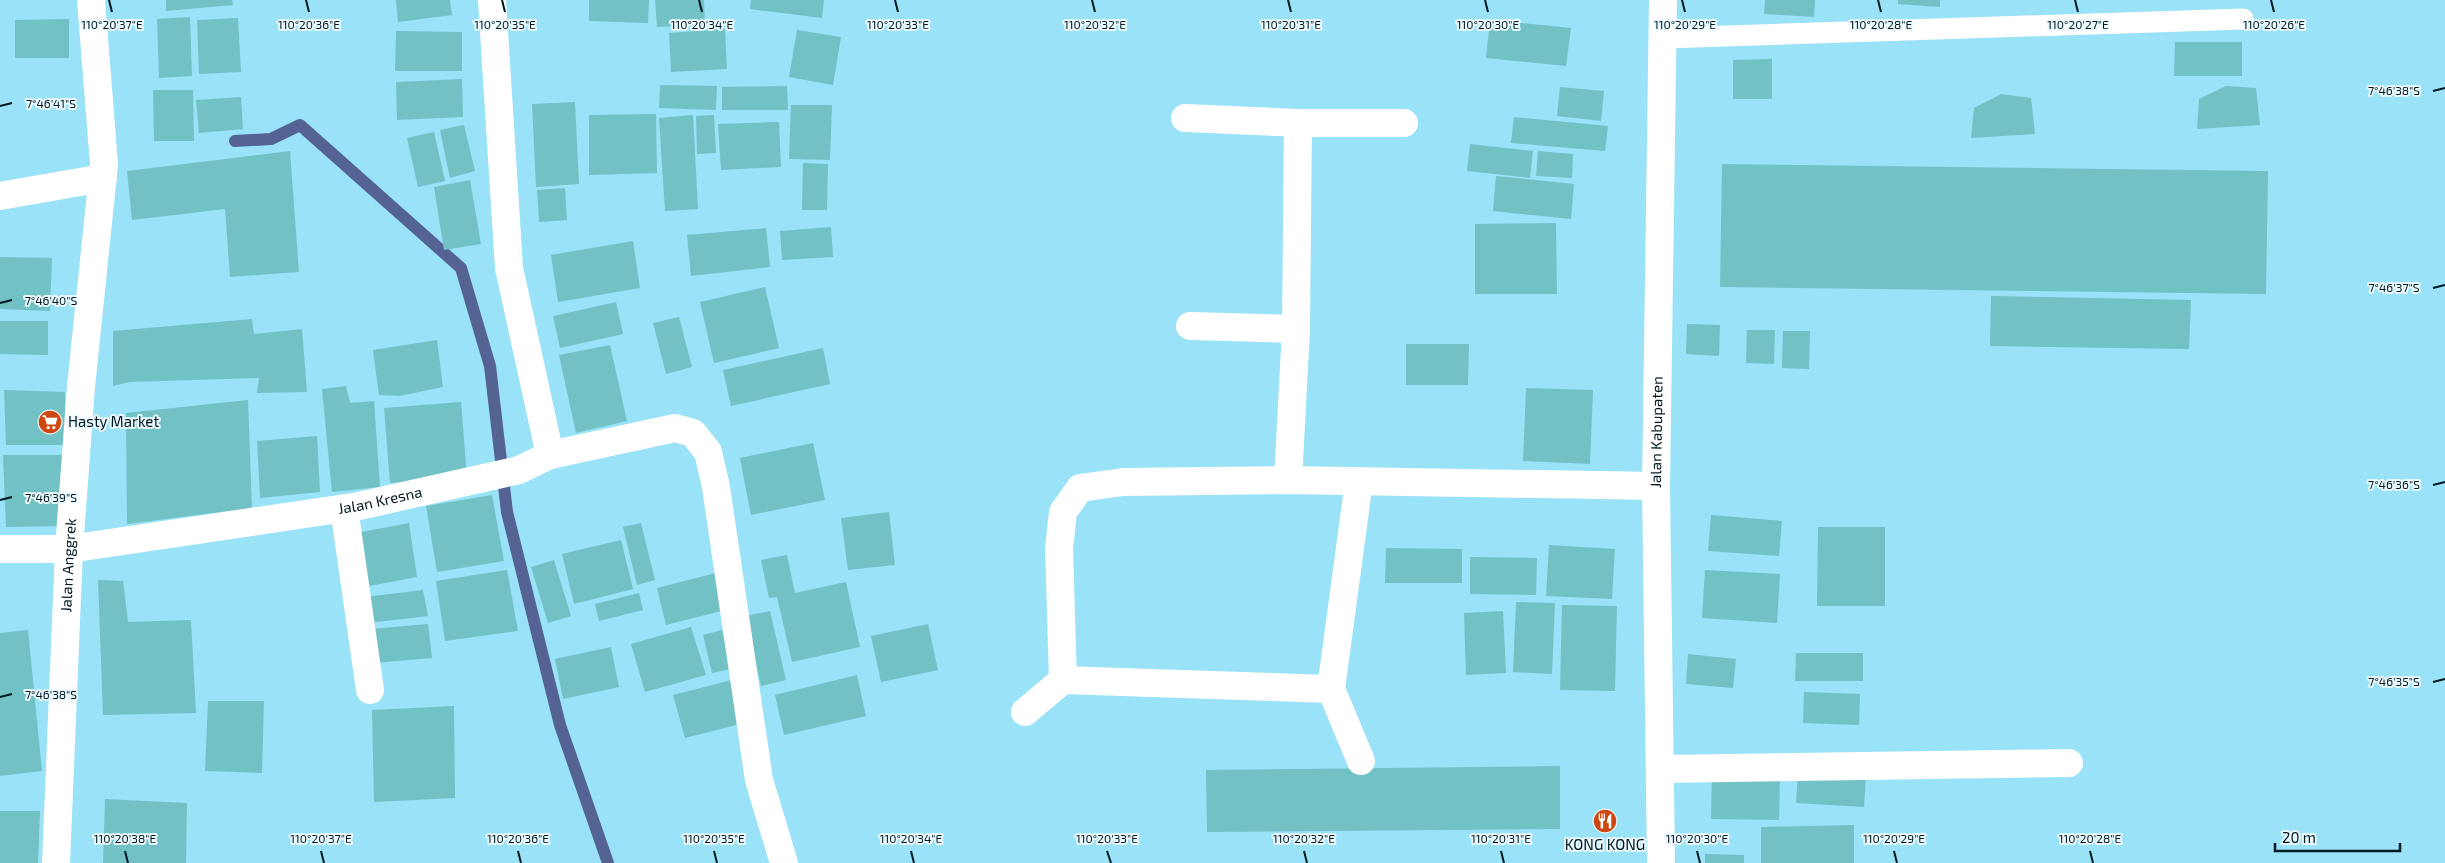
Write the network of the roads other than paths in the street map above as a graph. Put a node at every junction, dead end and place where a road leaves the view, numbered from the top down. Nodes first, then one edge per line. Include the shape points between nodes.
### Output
1 (91, 0) edge
2 (492, 0) edge
3 (1663, 0) edge
4 (2243, 19) dead end
5 (1663, 38) junction
6 (1185, 118) dead end
7 (1298, 123) junction
8 (1404, 124) dead end
9 (103, 161) junction
10 (0, 196) edge
11 (1190, 326) dead end
12 (1296, 329) junction
13 (550, 455) junction
14 (1288, 480) junction
15 (1359, 481) junction
16 (1656, 486) junction
17 (344, 508) junction
18 (0, 549) edge
19 (69, 549) junction
20 (1063, 680) junction
21 (1331, 689) junction
22 (370, 690) dead end
23 (1025, 712) dead end
24 (1361, 761) dead end
25 (2069, 764) dead end
26 (1662, 769) junction
27 (56, 863) edge
28 (784, 863) edge
29 (1661, 863) edge

1 - 9 street, Jalan Anggrek
2 - 13 street via 509,268
3 - 5 street, Jalan Kabupaten
4 - 5 lane
5 - 16 street, Jalan Kabupaten
6 - 7 street
7 - 8 street
7 - 12 street
9 - 10 street
9 - 19 street, Jalan Anggrek
11 - 12 street
12 - 14 street
13 - 17 street, Jalan Kresna via 518,470
13 - 28 street, Jalan Kresna via 675,428 693,433 708,452 716,486 758,780
14 - 15 street
14 - 20 street via 1123,482 1080,488 1063,512 1059,548
15 - 16 street
15 - 21 street
16 - 26 street, Jalan Kabupaten
17 - 19 street, Jalan Kresna
17 - 22 street
18 - 19 street, Jalan Kresna
19 - 27 street, Jalan Anggrek
20 - 21 street
20 - 23 street
21 - 24 street
25 - 26 street
26 - 29 street, Jalan Kabupaten

